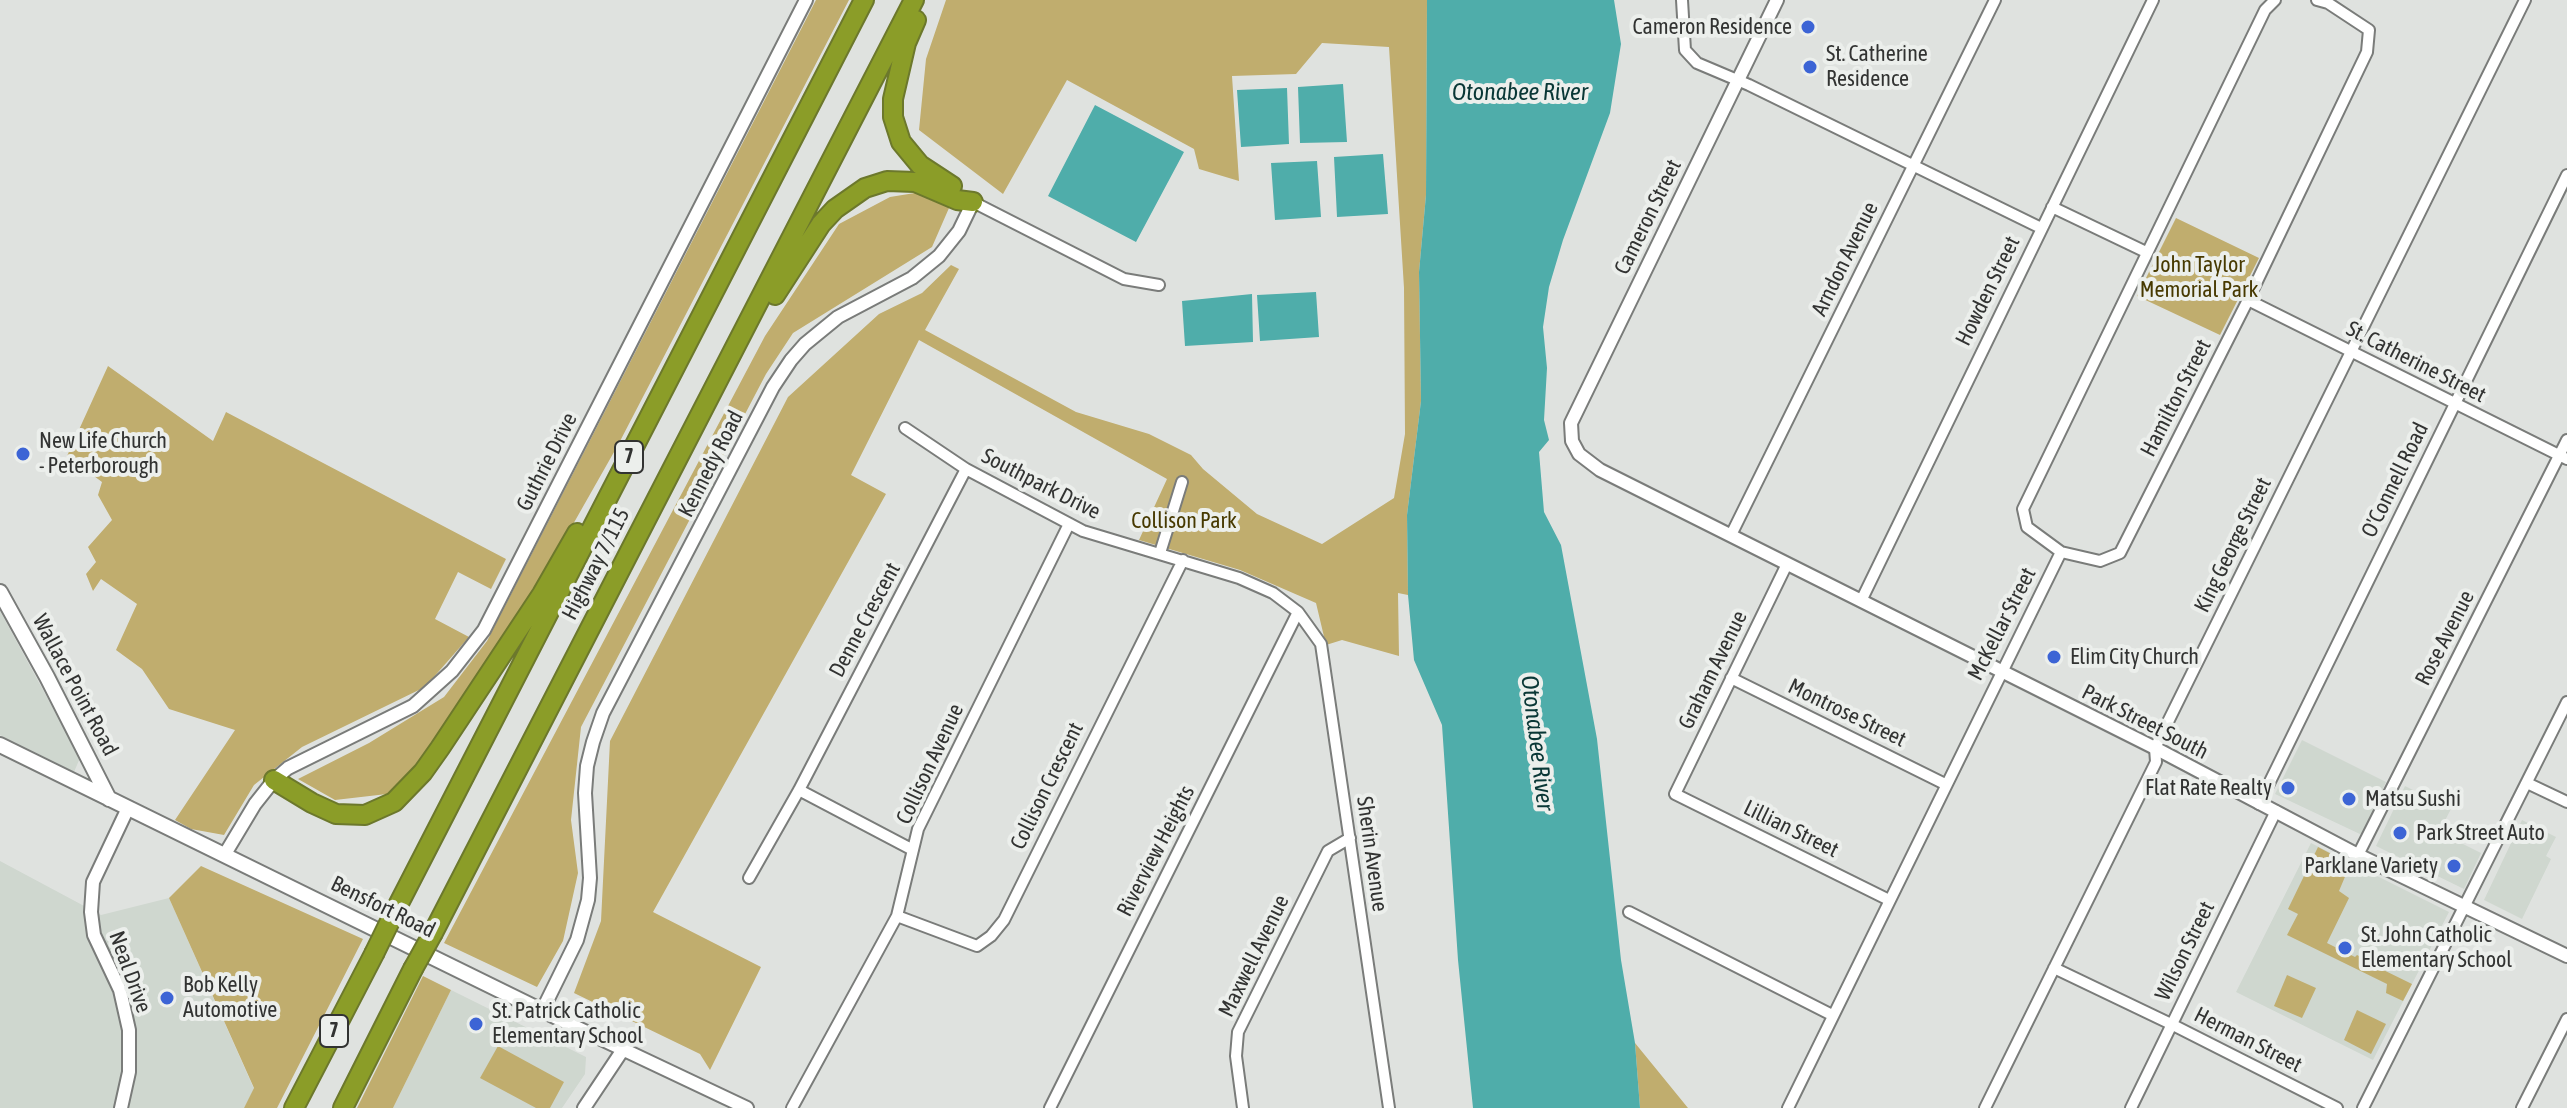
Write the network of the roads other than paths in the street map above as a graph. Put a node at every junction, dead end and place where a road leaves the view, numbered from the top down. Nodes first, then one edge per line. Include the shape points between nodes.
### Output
1 (806, 0) edge
2 (864, 0) edge
3 (914, 0) edge
4 (925, 0) edge
5 (1682, 0) edge
6 (1777, 0) edge
7 (1995, 0) edge
8 (2153, 0) edge
9 (2275, 0) edge
10 (2525, 0) edge
11 (2325, 1) edge
12 (1736, 79) junction
13 (1913, 166) junction
14 (2567, 175) edge
15 (973, 202) junction
16 (2052, 207) junction
17 (2041, 228) junction
18 (2146, 252) junction
19 (1159, 285) dead end
20 (2248, 300) junction
21 (2351, 351) junction
22 (2454, 404) junction
23 (905, 428) dead end
24 (2567, 440) edge
25 (683, 449) junction
26 (1579, 454) joint
27 (2563, 457) edge
28 (627, 462) junction
29 (966, 469) junction
30 (1182, 482) dead end
31 (1069, 524) junction
32 (1731, 535) junction
33 (2061, 552) junction
34 (1160, 553) junction
35 (1183, 560) junction
36 (1787, 564) junction
37 (0, 592) edge
38 (1861, 601) junction
39 (1298, 612) junction
40 (2001, 672) junction
41 (1731, 678) junction
42 (2567, 702) edge
43 (0, 745) edge
44 (2155, 748) junction
45 (274, 780) junction
46 (2527, 783) junction
47 (1945, 784) junction
48 (799, 790) junction
49 (1675, 794) joint
50 (109, 799) junction
51 (2567, 802) edge
52 (2259, 804) junction
53 (128, 808) junction
54 (2276, 811) junction
55 (1350, 838) junction
56 (913, 850) junction
57 (225, 854) junction
58 (2358, 855) junction
59 (749, 878) dead end
60 (1889, 900) junction
61 (2466, 906) junction
62 (1629, 912) dead end
63 (897, 916) junction
64 (2567, 956) edge
65 (2054, 968) junction
66 (542, 1011) junction
67 (1832, 1015) junction
68 (2567, 1019) edge
69 (2171, 1024) junction
70 (624, 1048) junction
71 (1054, 1107) edge
72 (121, 1108) edge
73 (294, 1108) edge
74 (343, 1108) edge
75 (584, 1108) edge
76 (747, 1108) edge
77 (792, 1108) edge
78 (1243, 1108) edge
79 (1389, 1108) edge
80 (1788, 1108) edge
81 (1985, 1108) edge
82 (2131, 1108) edge
83 (2337, 1108) edge
84 (2363, 1108) edge
85 (2522, 1108) edge

1 - 45 street, Guthrie Drive via 484,630 452,671 413,706 306,758
2 - 28 highway, Highway 7/115 / 7
3 - 25 highway, Highway 7/115 / 7
4 - 15 highway via 906,43 893,117 901,142 920,165
5 - 12 street via 1685,50 1697,63
6 - 12 street, Cameron Street
7 - 13 street, Arndon Avenue
8 - 16 street, Howden Street
9 - 18 street, McKellar Street via 2265,10
10 - 21 street, King George Street
11 - 20 street, Hamilton Street via 2369,30 2367,52
12 - 13 street
12 - 26 street, Cameron Street via 1571,423
13 - 17 street
13 - 32 street, Arndon Avenue
14 - 22 street, O'Connell Road
15 - 19 street via 1124,279
15 - 25 highway via 901,180 865,188 835,209 810,239
15 - 66 street, Kennedy Road via 939,256 912,278 838,317 791,360 773,387 595,732 585,793 588,900 577,940
16 - 17 street, Howden Street
16 - 18 street
17 - 38 street, Howden Street
18 - 33 street, McKellar Street via 2023,509 2027,527
20 - 21 street, St. Catherine Street
20 - 33 street, Hamilton Street via 2120,553 2100,561
21 - 22 street, St. Catherine Street
21 - 44 street, King George Street
22 - 27 street, St. Catherine Street
22 - 52 street, O'Connell Road
23 - 29 street, Southpark Drive
24 - 27 street, Rose Avenue
25 - 74 highway, Highway 7/115 / 7, bridge
26 - 32 street, Park Street South via 1600,470
27 - 58 street, Rose Avenue
28 - 45 highway via 598,498 542,594 406,792 383,808 352,816 312,803
28 - 73 highway, Highway 7/115 / 7, bridge
29 - 31 street, Southpark Drive
29 - 48 street, Denne Crescent
30 - 34 street
31 - 34 street, Southpark Drive
31 - 56 street, Collison Avenue via 918,829
32 - 36 street, Park Street South
33 - 40 street, McKellar Street
34 - 35 street, Southpark Drive
35 - 39 street, Southpark Drive via 1262,588
35 - 63 street, Collison Crescent via 1004,920 977,946
36 - 38 street, Park Street South
36 - 41 street, Graham Avenue
37 - 50 main road, Wallace Point Road
38 - 40 street, Park Street South
39 - 55 street, Sherin Avenue via 1321,644
39 - 71 street, Riverview Heights
40 - 44 street, Park Street South
40 - 47 street, McKellar Street
41 - 47 street, Montrose Street
41 - 49 street, Graham Avenue
42 - 46 street
43 - 50 main road, Bensfort Road
44 - 52 street, Park Street South
44 - 65 street, King George Street via 2156,762
45 - 57 street, Guthrie Drive
46 - 51 street
46 - 61 street
47 - 60 street, McKellar Street
48 - 56 street
48 - 59 street, Denne Crescent
49 - 60 street, Lillian Street
50 - 53 main road, Bensfort Road
52 - 54 street, Park Street South
53 - 57 main road, Bensfort Road
53 - 72 street, Neal Drive via 93,882 91,912 94,935 120,990 129,1030 129,1072
54 - 58 street, Park Street South
54 - 69 street, Wilson Street
55 - 78 street, Maxwell Avenue via 1328,851 1238,1032
55 - 79 street, Sherin Avenue
56 - 63 street, Collison Avenue
57 - 66 main road, Bensfort Road
58 - 61 street, Park Street South
60 - 67 street, McKellar Street
61 - 64 street, Park Street South
61 - 84 street
62 - 67 street
63 - 77 street, Collison Avenue
65 - 69 street, Herman Street
65 - 81 street, King George Street
66 - 70 street, Bensfort Road
67 - 80 street, McKellar Street
68 - 85 street
69 - 82 street, Wilson Street
69 - 83 street, Herman Street
70 - 75 street
70 - 76 street, Bensfort Road

